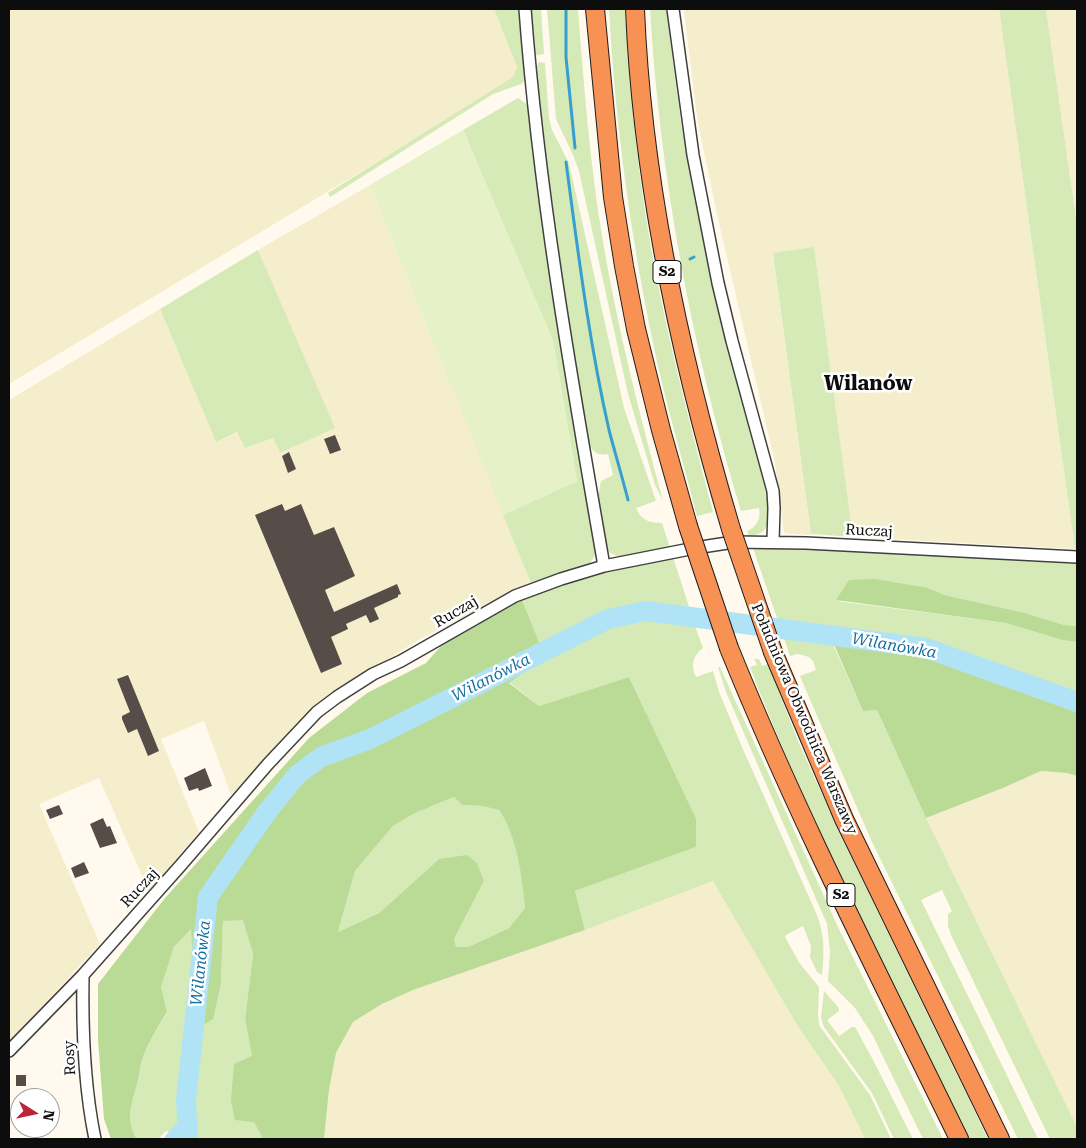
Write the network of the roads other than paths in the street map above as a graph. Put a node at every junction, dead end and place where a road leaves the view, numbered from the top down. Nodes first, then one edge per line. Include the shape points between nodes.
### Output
1 (525, 9) edge
2 (595, 9) edge
3 (635, 9) edge
4 (673, 9) edge
5 (773, 541) junction
6 (1077, 557) edge
7 (604, 566) junction
8 (82, 975) junction
9 (9, 1051) edge
10 (95, 1139) edge
11 (959, 1139) edge
12 (1000, 1139) edge

1 - 7 street via 544,192
2 - 11 highway, S2, bridge via 613,197 624,266 636,329 688,526 755,714
3 - 12 highway, Południowa Obwodnica Warszawy / S2, bridge via 649,159 664,256 698,418 730,529 773,652 844,819
4 - 5 street via 693,155 718,283 773,491
5 - 6 street, Ruczaj
5 - 7 street, Ruczaj via 734,542
7 - 8 street, Ruczaj via 514,596 373,674 324,707 268,764
8 - 9 street, Ruczaj
8 - 10 street, Rosy via 87,1089

